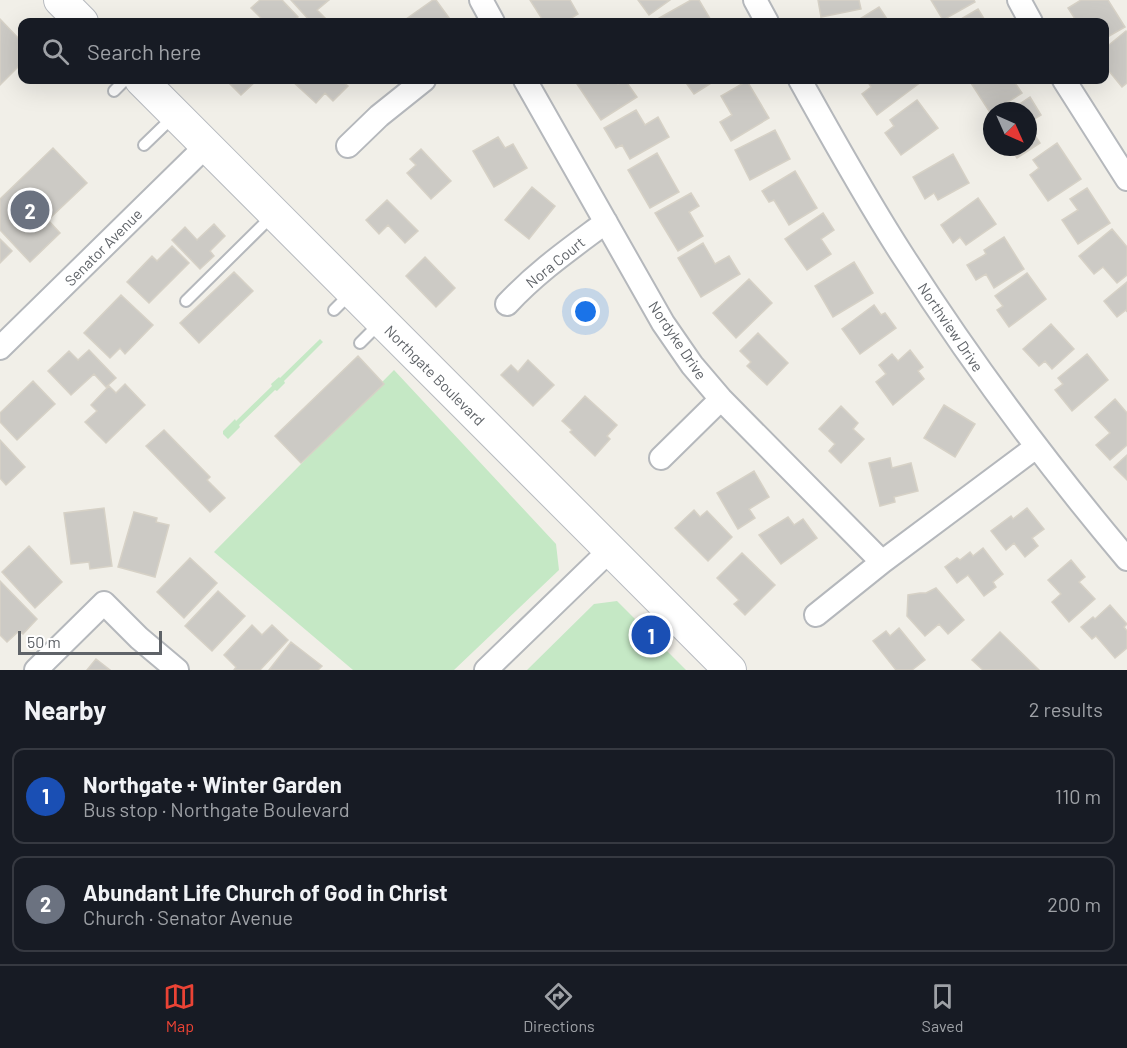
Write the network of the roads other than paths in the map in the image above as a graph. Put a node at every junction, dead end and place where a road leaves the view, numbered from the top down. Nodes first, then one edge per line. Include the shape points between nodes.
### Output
1 (60, 0) edge
2 (481, 0) edge
3 (754, 0) edge
4 (1019, 0) edge
5 (78, 18) edge
6 (491, 18) edge
7 (765, 18) edge
8 (1029, 18) edge
9 (419, 84) edge
10 (527, 84) edge
11 (802, 84) edge
12 (1067, 84) edge
13 (127, 85) edge
14 (176, 115) junction
15 (144, 145) dead end
16 (206, 146) junction
17 (348, 146) dead end
18 (1127, 179) edge
19 (274, 214) junction
20 (606, 222) junction
21 (186, 301) dead end
22 (507, 304) dead end
23 (0, 348) edge
24 (721, 399) junction
25 (1036, 447) junction
26 (661, 458) dead end
27 (610, 550) junction
28 (1127, 559) edge
29 (882, 562) junction
30 (816, 615) dead end
31 (36, 670) edge
32 (177, 670) edge
33 (486, 670) edge
34 (730, 670) edge

1 - 5 main road
2 - 6 street
3 - 7 street
4 - 8 street
9 - 17 street
10 - 20 street, Nordyke Drive
11 - 25 street, Northview Drive via 902,254
12 - 18 street
13 - 14 main road, Northgate Boulevard
14 - 15 lane
14 - 16 main road, Northgate Boulevard
16 - 19 main road, Northgate Boulevard
16 - 23 street, Senator Avenue
19 - 21 lane
19 - 27 main road, Northgate Boulevard via 371,333
20 - 22 street, Nora Court via 528,282
20 - 24 street, Nordyke Drive via 663,323
24 - 26 street
24 - 29 street, Nordyke Drive
25 - 28 street, Northview Drive
25 - 29 street
27 - 33 street
27 - 34 main road, Northgate Boulevard
29 - 30 street
31 - 32 street via 104,603

